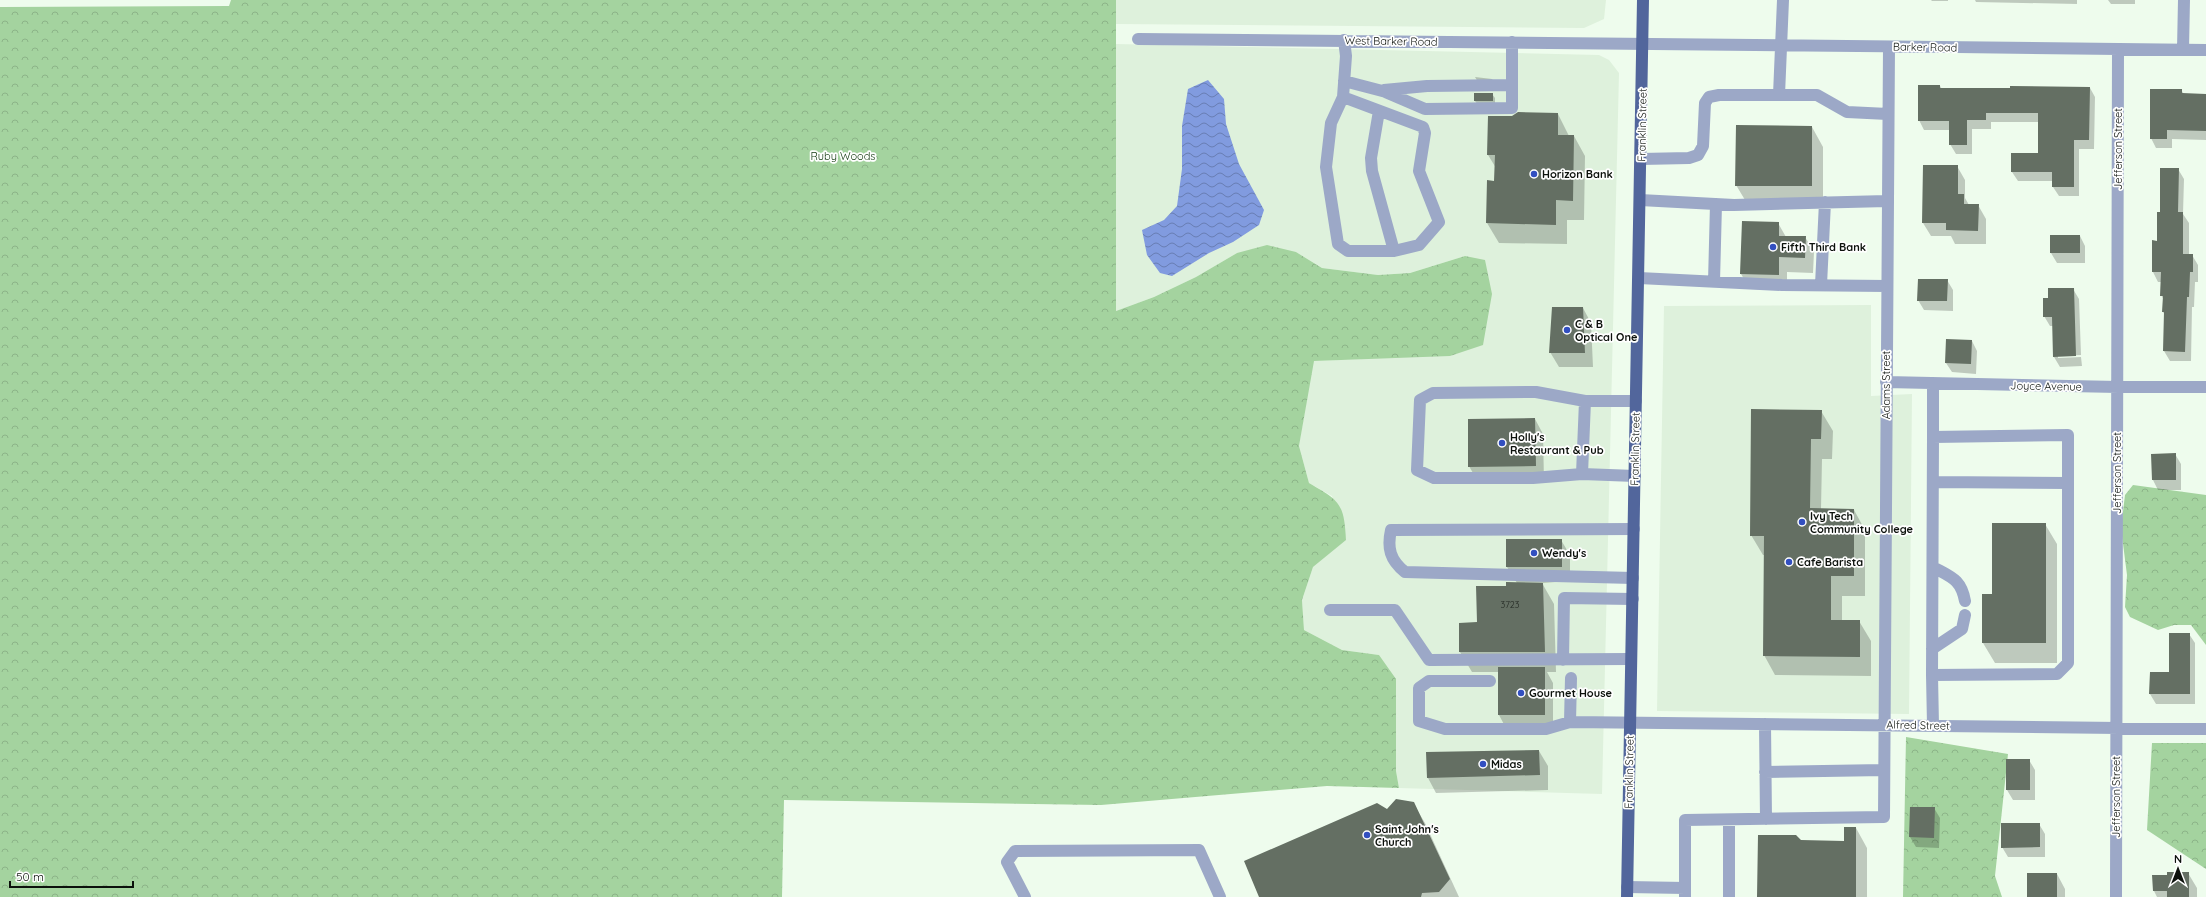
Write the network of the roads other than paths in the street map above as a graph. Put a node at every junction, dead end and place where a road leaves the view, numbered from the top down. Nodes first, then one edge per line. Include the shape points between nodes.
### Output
1 (1643, 0) edge
2 (1783, 0) edge
3 (2184, 0) edge
4 (1138, 39) dead end
5 (1344, 40) junction
6 (1512, 42) junction
7 (1643, 44) junction
8 (1782, 46) junction
9 (1889, 47) junction
10 (2118, 49) junction
11 (2183, 50) junction
12 (2206, 50) edge
13 (1344, 82) junction
14 (1382, 90) junction
15 (1512, 92) junction
16 (1779, 95) junction
17 (1343, 97) junction
18 (1379, 111) junction
19 (1888, 114) junction
20 (1641, 159) junction
21 (1640, 200) junction
22 (1888, 200) junction
23 (1825, 202) junction
24 (1716, 204) junction
25 (1394, 251) junction
26 (1639, 278) junction
27 (1714, 282) junction
28 (1821, 285) junction
29 (1887, 286) junction
30 (1886, 382) junction
31 (1933, 383) junction
32 (2118, 387) junction
33 (2206, 387) edge
34 (1585, 400) junction
35 (1636, 401) junction
36 (1933, 437) junction
37 (1582, 474) junction
38 (1635, 476) junction
39 (1934, 482) junction
40 (2067, 483) junction
41 (1634, 529) junction
42 (1933, 567) junction
43 (1633, 578) junction
44 (1633, 599) junction
45 (1965, 601) dead end
46 (1330, 610) dead end
47 (1965, 615) dead end
48 (1932, 649) junction
49 (1630, 659) junction
50 (1563, 660) junction
51 (1932, 676) junction
52 (1571, 678) dead end
53 (1490, 681) dead end
54 (1570, 722) junction
55 (1630, 723) junction
56 (1765, 724) junction
57 (1884, 724) junction
58 (1933, 725) junction
59 (2116, 727) junction
60 (2206, 729) edge
61 (1884, 770) junction
62 (1765, 772) junction
63 (1766, 819) junction
64 (1729, 820) junction
65 (1627, 892) edge
66 (1685, 893) edge
67 (1025, 897) edge
68 (1220, 897) edge
69 (1729, 897) edge
70 (2116, 897) edge

1 - 7 main road, Franklin Street
2 - 8 street
3 - 11 street
4 - 5 street, West Barker Road
5 - 6 street, West Barker Road
5 - 13 street
6 - 7 street, West Barker Road
6 - 15 street
7 - 8 street, Barker Road
7 - 20 main road, Franklin Street
8 - 9 street, Barker Road
8 - 16 street
9 - 10 street, Barker Road
9 - 19 street, Adams Street
10 - 11 street, Barker Road
10 - 32 street, Jefferson Street
11 - 12 street, Barker Road
13 - 14 street
13 - 17 street
14 - 15 street
14 - 15 street via 1425,109 1512,108
16 - 19 street via 1816,95 1848,112
16 - 20 street via 1709,97 1704,103 1703,146 1698,155 1689,158
17 - 18 street
17 - 25 street via 1331,123 1326,167 1338,244 1348,251
18 - 25 street via 1371,158 1372,171
18 - 25 street via 1423,127 1425,133 1419,171 1439,222 1419,245
19 - 22 street, Adams Street
20 - 21 main road, Franklin Street
21 - 24 street
21 - 26 main road, Franklin Street
22 - 23 street
22 - 29 street, Adams Street
23 - 24 street
23 - 28 street
24 - 27 street
26 - 27 street
26 - 35 main road, Franklin Street
27 - 28 street
28 - 29 street
29 - 30 street, Adams Street
30 - 31 street, Joyce Avenue
30 - 57 street, Adams Street
31 - 32 street, Joyce Avenue
31 - 36 street
32 - 33 street, Joyce Avenue
32 - 59 street, Jefferson Street
34 - 35 street
34 - 37 street
34 - 37 street via 1536,392 1433,393 1420,400 1418,439 1417,470 1434,478 1533,478
35 - 38 main road, Franklin Street
36 - 39 street
36 - 40 street via 2068,435
37 - 38 street
38 - 41 main road, Franklin Street
39 - 40 street
39 - 42 street
40 - 51 street via 2068,663 2057,674
41 - 43 main road, Franklin Street
41 - 43 street via 1391,530 1388,542 1394,563 1405,572
42 - 45 street via 1958,582
42 - 48 street
43 - 44 main road, Franklin Street
44 - 49 main road, Franklin Street
44 - 50 street via 1564,598
46 - 50 street via 1395,610 1429,660
47 - 48 street via 1962,629
48 - 51 street
49 - 50 street
49 - 55 main road, Franklin Street
51 - 58 street
52 - 54 street
53 - 54 street, Alfred Street via 1430,681 1419,688 1419,721 1446,729 1546,729
54 - 55 street, Alfred Street
55 - 56 street, Alfred Street
55 - 65 main road, Franklin Street
56 - 57 street, Alfred Street
56 - 62 street
57 - 58 street, Alfred Street
57 - 61 street, Adams Street
58 - 59 street, Alfred Street
59 - 60 street, Alfred Street
59 - 70 street, Jefferson Street
61 - 62 street
61 - 63 street, Adams Street via 1884,817
62 - 63 street
63 - 64 street
64 - 66 street via 1685,820
64 - 69 street
65 - 66 street
67 - 68 street via 1007,862 1015,851 1199,850

